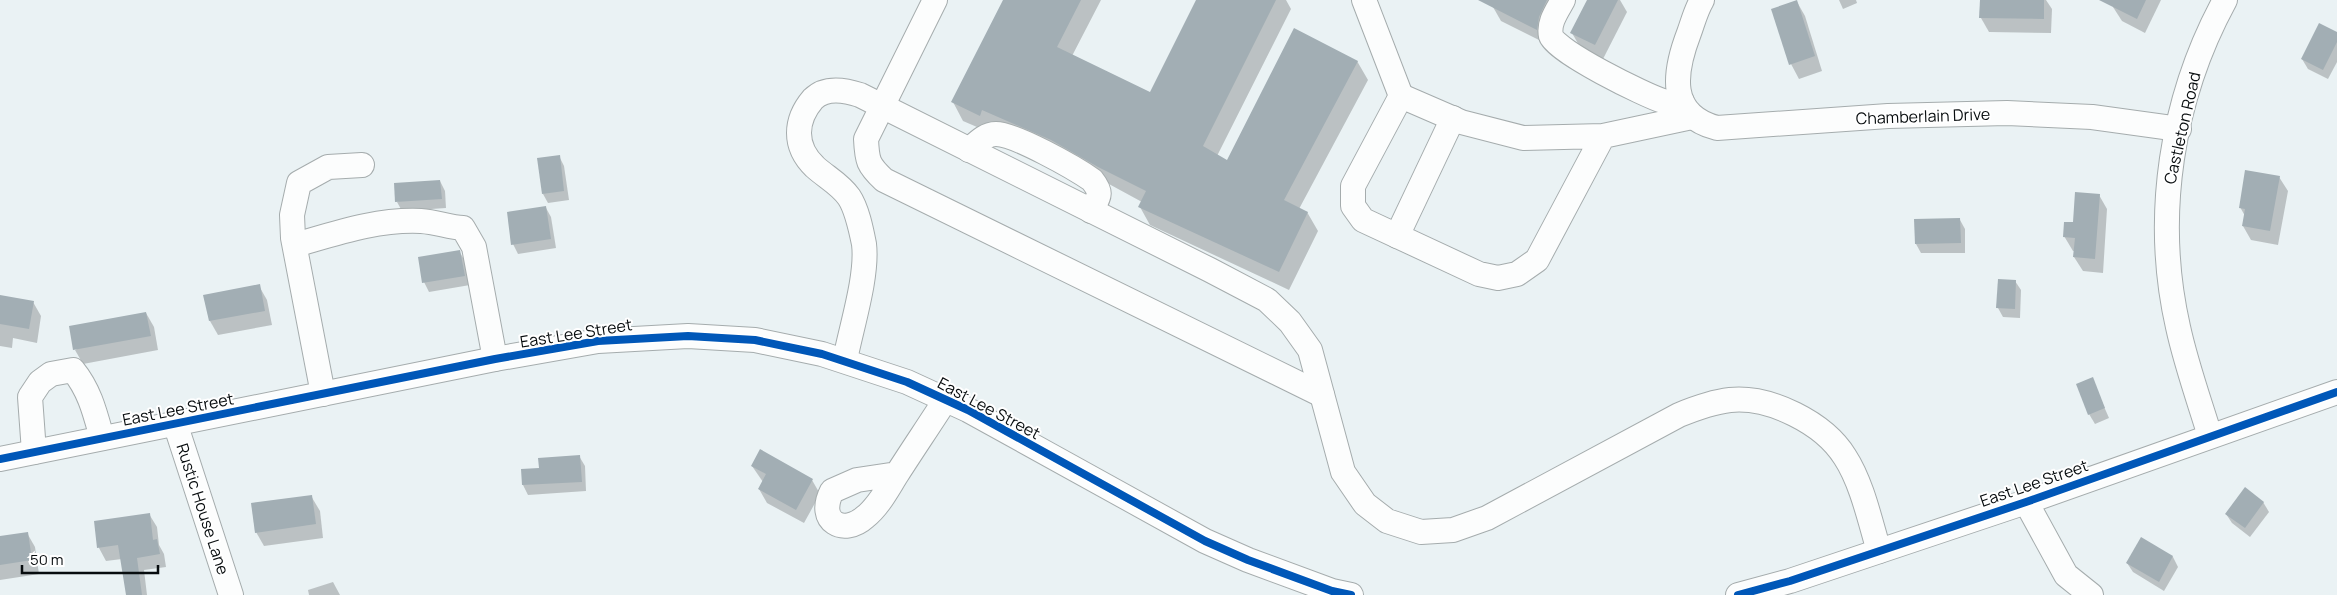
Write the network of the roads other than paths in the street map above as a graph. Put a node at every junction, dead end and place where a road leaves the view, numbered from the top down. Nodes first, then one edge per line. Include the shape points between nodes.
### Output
1 (935, 0) edge
2 (1364, 0) edge
3 (1563, 0) edge
4 (1702, 0) edge
5 (2226, 0) edge
6 (1400, 96) junction
7 (882, 106) junction
8 (1685, 106) junction
9 (1453, 118) junction
10 (2179, 129) junction
11 (1603, 136) junction
12 (362, 165) dead end
13 (1398, 236) junction
14 (295, 245) junction
15 (495, 360) junction
16 (845, 360) junction
17 (2337, 392) edge
18 (323, 394) junction
19 (1322, 395) junction
20 (946, 399) junction
21 (175, 423) junction
22 (2210, 436) junction
23 (102, 438) junction
24 (34, 452) junction
25 (0, 459) edge
26 (897, 474) dead end
27 (2026, 502) junction
28 (1879, 551) junction
29 (231, 595) edge
30 (1351, 595) edge
31 (1738, 595) edge
32 (2091, 595) edge

1 - 7 street
2 - 6 street
3 - 8 street, Chamberlain Drive via 1551,24 1552,37 1557,45 1570,55 1643,92 1664,102
4 - 8 street via 1682,52 1677,76
5 - 10 street, Castleton Road via 2190,82
6 - 9 street
6 - 13 street via 1353,186 1353,206 1363,220
7 - 16 street via 843,89 826,92 804,110 798,126 806,156 850,197 864,246 863,274
7 - 19 street via 1267,300 1290,322 1310,350
7 - 19 street via 866,146 867,160 884,180
8 - 10 street, Chamberlain Drive via 1704,125 1717,128 1888,116 2007,112 2092,117
8 - 11 street
9 - 11 street via 1523,138
9 - 13 street
10 - 22 street, Castleton Road via 2167,194 2168,271 2178,328
11 - 13 street via 1537,260 1517,274 1498,278 1479,274
12 - 14 street via 328,167 299,183 292,215
14 - 15 street via 369,224 392,221 421,221 463,228 474,247
14 - 18 street
15 - 16 street, East Lee Street via 598,341 688,336 756,340
15 - 18 street, East Lee Street
16 - 20 street, East Lee Street
17 - 22 street, East Lee Street
18 - 21 street, East Lee Street
19 - 28 street via 1343,472 1365,504 1387,521 1421,532 1452,530 1487,518 1679,415 1704,405 1756,400 1808,421 1845,457
20 - 26 street
20 - 30 street, East Lee Street via 1205,541 1266,567
21 - 23 street, East Lee Street
21 - 29 street, Rustic House Lane
22 - 27 street, East Lee Street
23 - 24 street, East Lee Street
23 - 24 street via 90,395 82,381 73,370 58,372 40,382 30,398
24 - 25 street, East Lee Street
27 - 28 street, East Lee Street
27 - 32 street via 2066,574
28 - 31 street, East Lee Street

